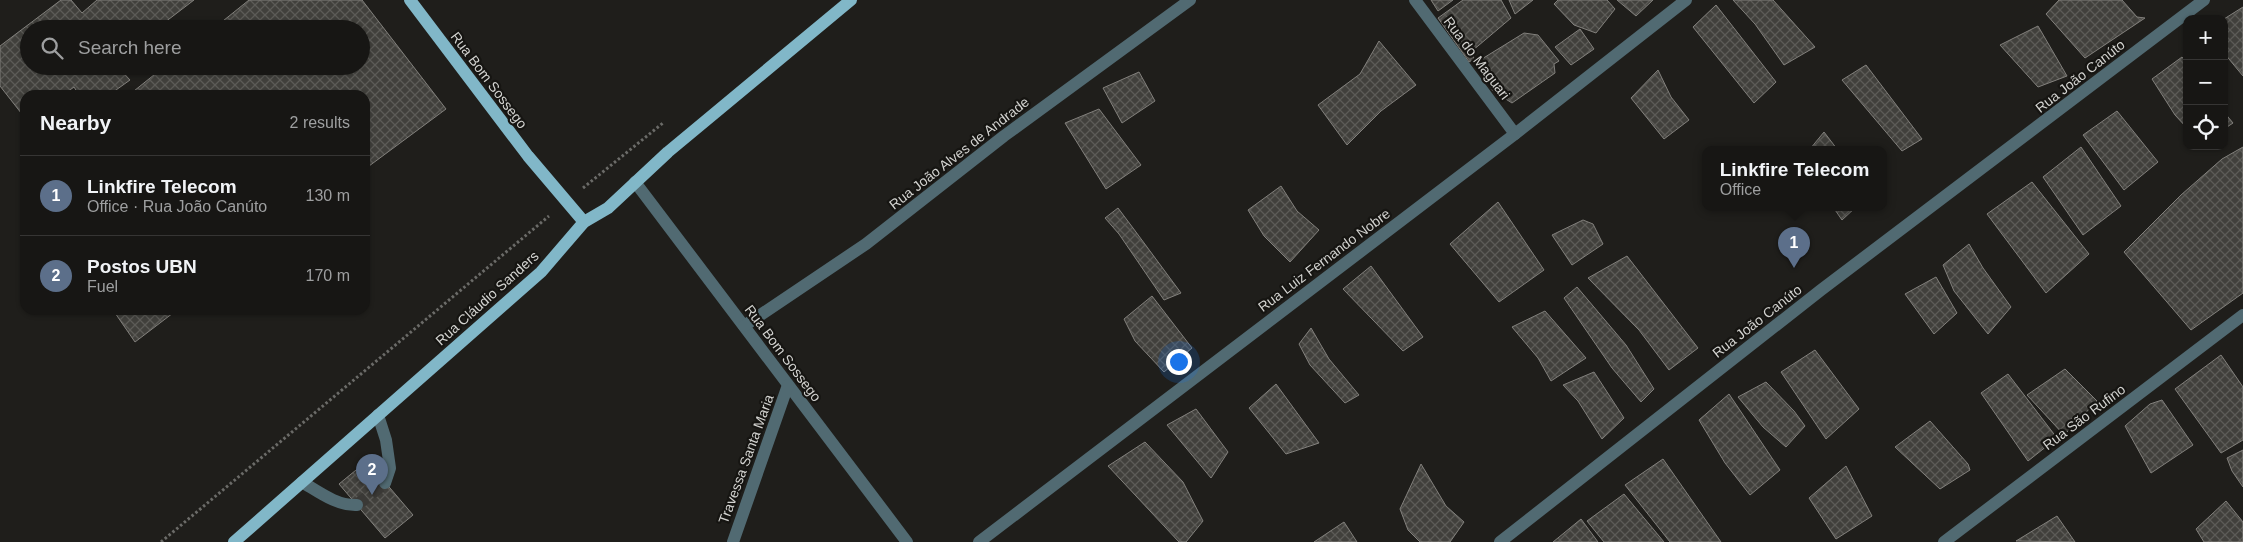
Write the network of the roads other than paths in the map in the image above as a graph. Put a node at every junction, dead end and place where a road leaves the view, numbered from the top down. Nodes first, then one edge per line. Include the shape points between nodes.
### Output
1 (410, 0) edge
2 (851, 0) edge
3 (1190, 0) edge
4 (1415, 0) edge
5 (1686, 0) edge
6 (2204, 0) edge
7 (1515, 134) junction
8 (635, 182) junction
9 (584, 222) junction
10 (2243, 315) edge
11 (744, 326) junction
12 (788, 385) junction
13 (378, 415) junction
14 (302, 482) junction
15 (385, 483) tunnel mouth
16 (357, 505) dead end
17 (234, 542) edge
18 (733, 542) edge
19 (907, 542) edge
20 (979, 542) edge
21 (1500, 542) edge
22 (1944, 542) edge

1 - 9 main road, Rua Bom Sossego via 528,156
2 - 8 main road, Rua Cláudio Sanders
3 - 11 street, Rua João Alves de Andrade via 1004,136 866,244
4 - 7 street, Rua do Maguari
5 - 7 street, Rua Luiz Fernando Nobre
6 - 21 street, Rua João Canúto via 1821,290
7 - 20 street, Rua Luiz Fernando Nobre
8 - 9 main road, Rua Cláudio Sanders via 608,208
8 - 11 street, Rua Bom Sossego
9 - 13 main road, Rua Cláudio Sanders via 541,272
10 - 22 street, Rua São Rufino
11 - 12 street, Rua Bom Sossego
12 - 18 street, Travessa Santa Maria
12 - 19 street, Rua Bom Sossego
13 - 14 main road, Rua Cláudio Sanders
13 - 15 street via 390,468
14 - 16 street via 335,501
14 - 17 main road, Rua Cláudio Sanders

